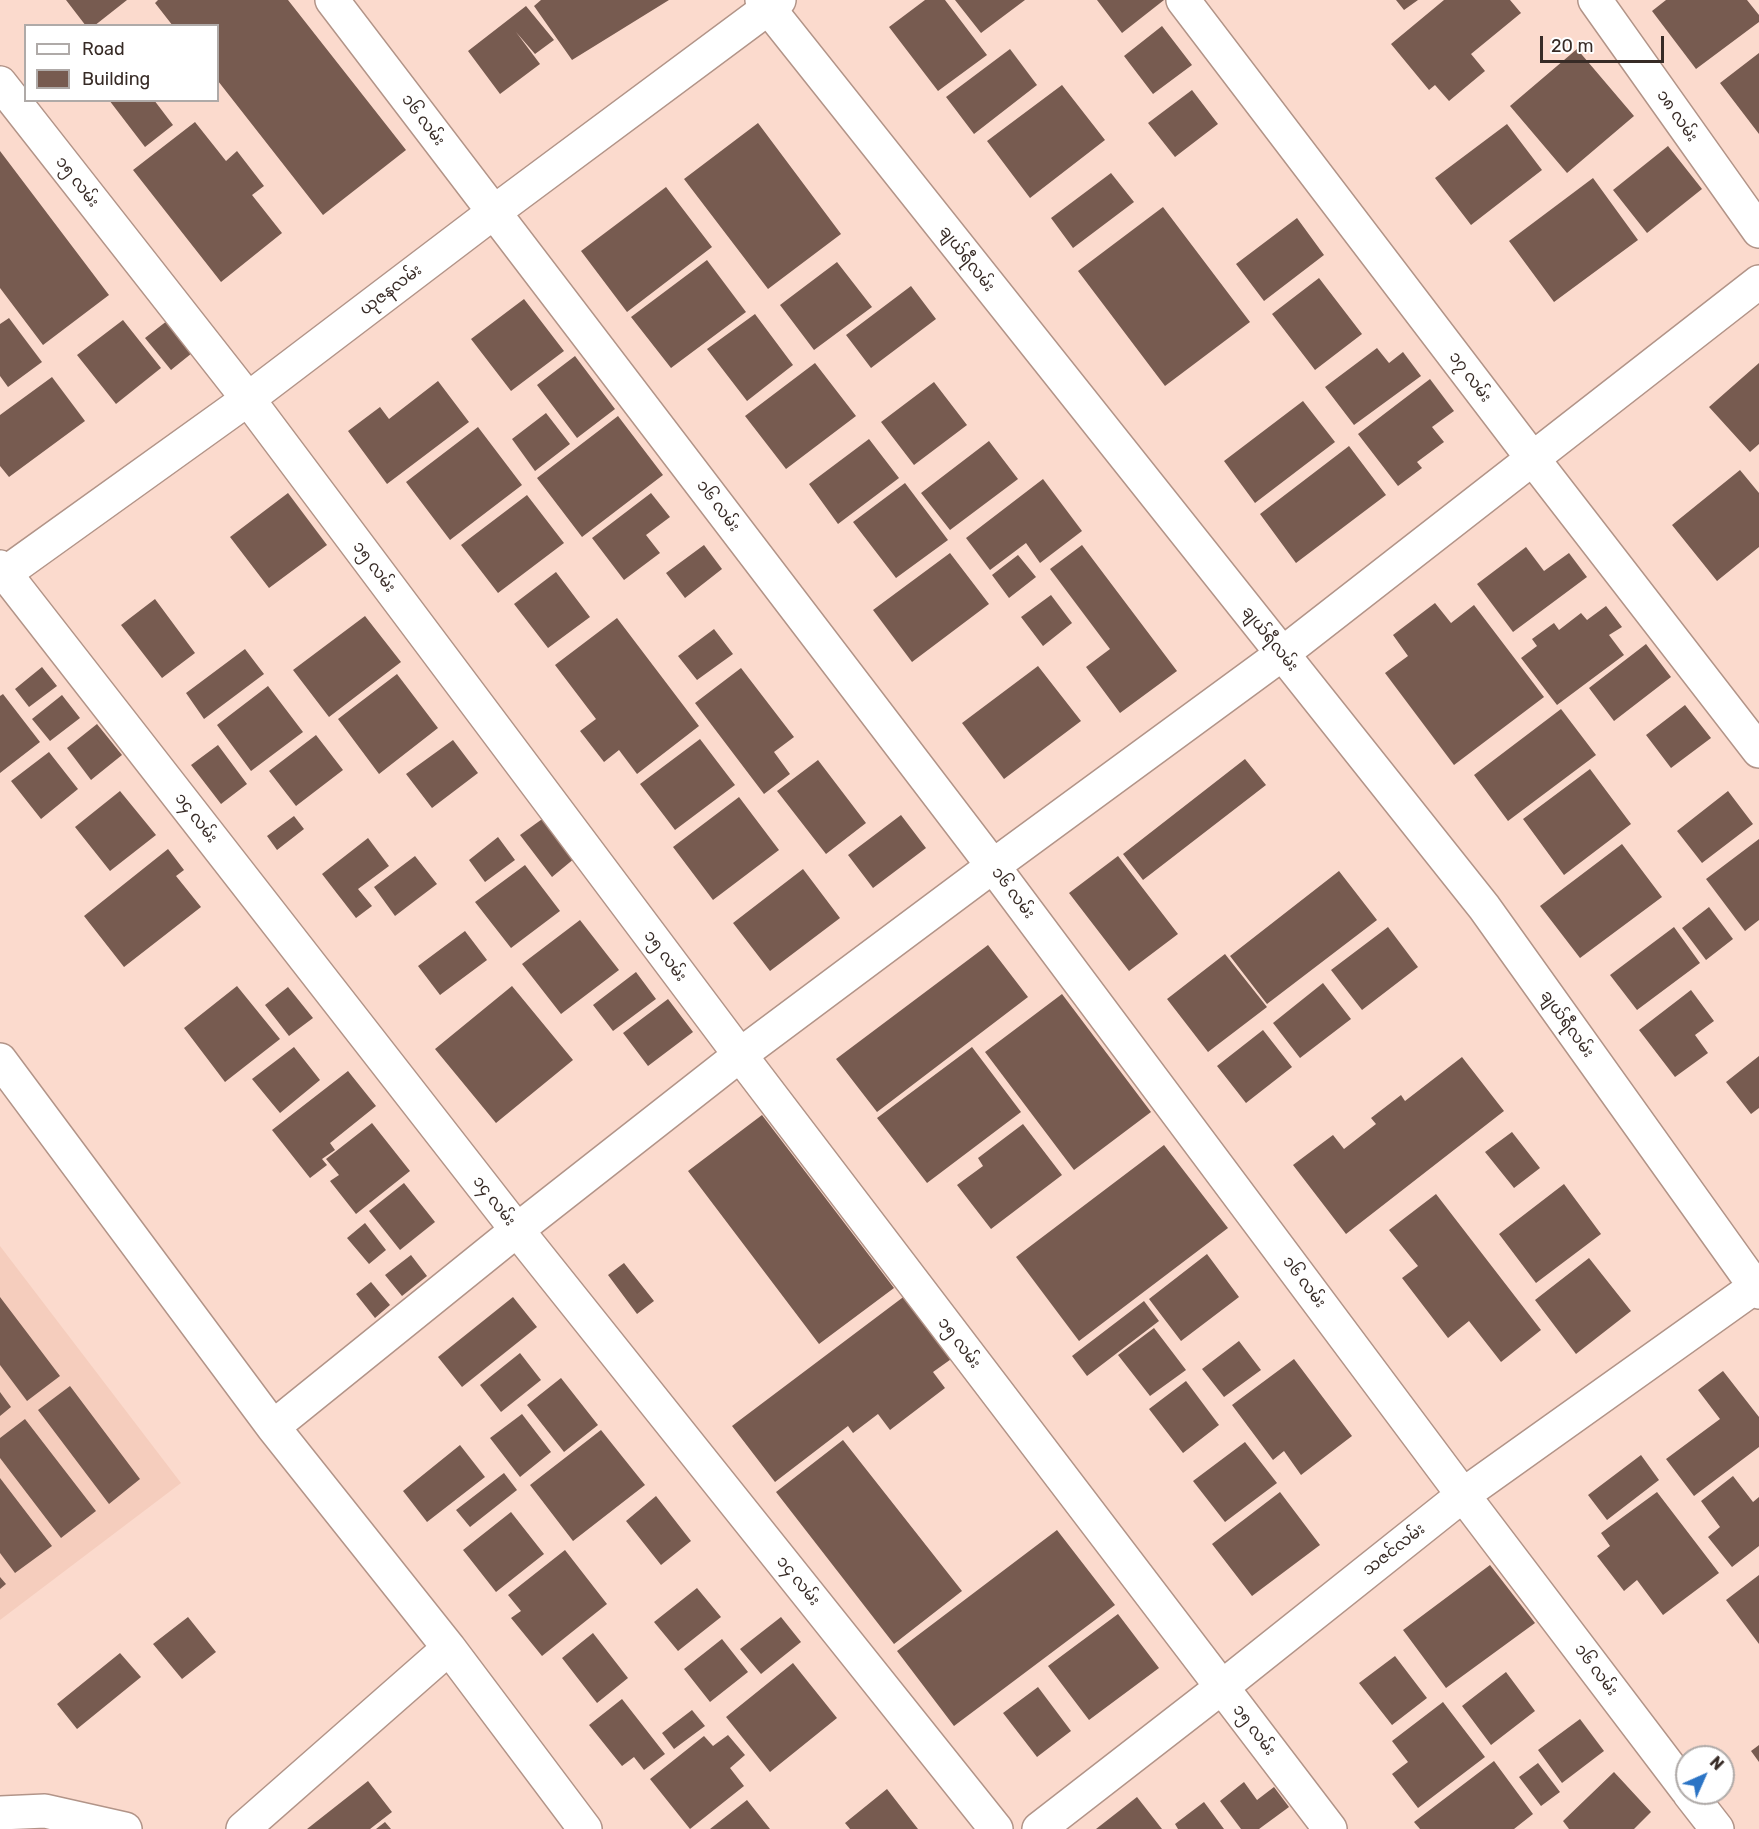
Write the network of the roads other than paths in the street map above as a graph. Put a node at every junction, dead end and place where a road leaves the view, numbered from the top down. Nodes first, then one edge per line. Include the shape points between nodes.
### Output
1 (332, 0) edge
2 (1184, 0) edge
3 (1595, 0) edge
4 (770, 3) edge
5 (0, 83) edge
6 (494, 212) junction
7 (1759, 231) edge
8 (1759, 282) edge
9 (248, 399) junction
10 (1533, 459) junction
11 (2, 573) edge
12 (1282, 654) junction
13 (1759, 751) edge
14 (993, 866) junction
15 (740, 1055) junction
16 (0, 1060) edge
17 (517, 1230) junction
18 (1758, 1288) edge
19 (273, 1427) junction
20 (1463, 1496) junction
21 (449, 1648) junction
22 (1221, 1687) junction
23 (1675, 1774) edge
24 (1699, 1805) edge
25 (0, 1813) edge
26 (46, 1820) edge
27 (125, 1829) edge
28 (243, 1829) edge
29 (585, 1829) edge
30 (996, 1829) edge
31 (1039, 1829) edge
32 (1330, 1829) edge
33 (1717, 1829) edge

1 - 6 street, ၁၆ လမ်း
2 - 10 street, ၁၇ လမ်း
3 - 7 street, ၁၈ လမ်း
4 - 6 street, ယုဇနလမ်း
4 - 12 street, ချယ်ရီလမ်း
5 - 9 street, ၁၅ လမ်း
6 - 9 street, ယုဇနလမ်း
6 - 14 street, ၁၆ လမ်း
8 - 10 street
9 - 11 street, ယုဇနလမ်း
9 - 15 street, ၁၅ လမ်း
10 - 12 street
10 - 13 street, ၁၇ လမ်း
11 - 17 street, ၁၄ လမ်း
12 - 14 street
12 - 18 street, ချယ်ရီလမ်း via 1484,907
14 - 15 street
14 - 20 street, ၁၆ လမ်း
15 - 17 street
15 - 22 street, ၁၅ လမ်း
16 - 19 street
17 - 19 street
17 - 30 street, ၁၄ လမ်း
18 - 20 street, သဇင်လမ်း
19 - 21 street
20 - 22 street, သဇင်လမ်း
20 - 23 street, ၁၆ လမ်း
21 - 28 street
21 - 29 street
22 - 31 street, သဇင်လမ်း
22 - 32 street, ၁၅ လမ်း
24 - 33 street, ၁၆ လမ်း
25 - 26 street
26 - 27 street

